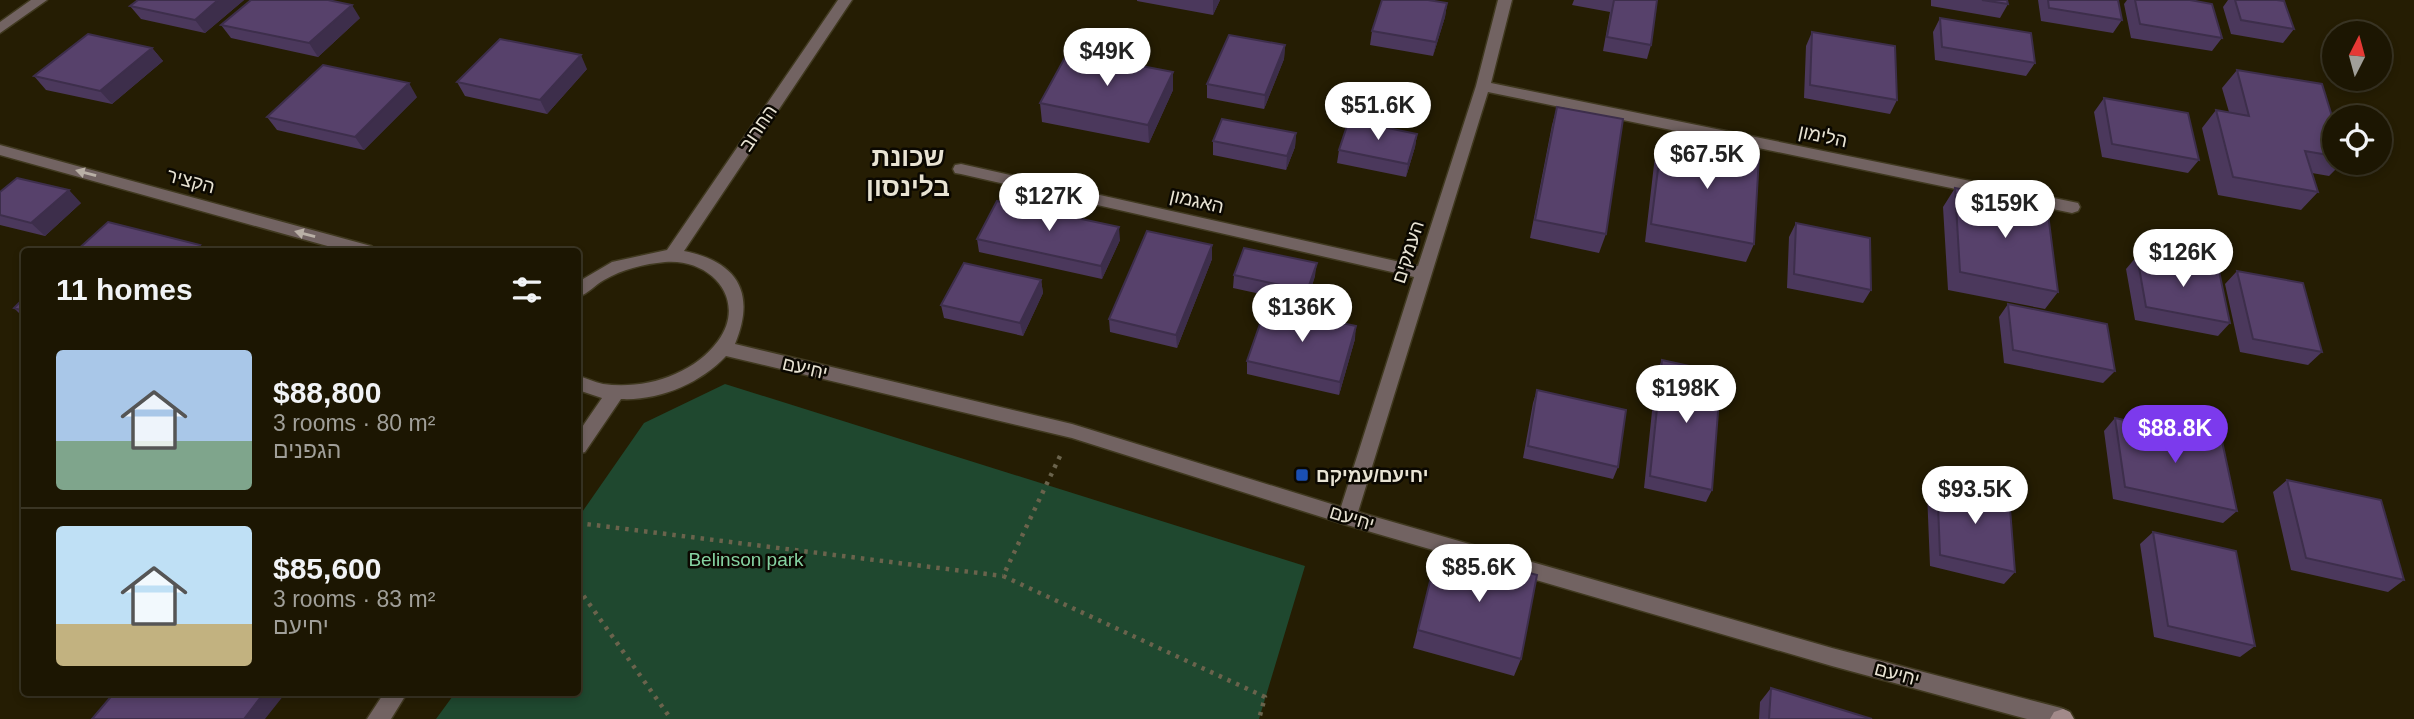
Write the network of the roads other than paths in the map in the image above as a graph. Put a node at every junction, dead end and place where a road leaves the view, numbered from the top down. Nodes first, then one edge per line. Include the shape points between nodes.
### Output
1 (40, 0) edge
2 (845, 0) edge
3 (1505, 0) edge
4 (0, 29) edge
5 (1483, 86) junction
6 (0, 150) edge
7 (961, 169) dead end
8 (2072, 207) dead end
9 (356, 248) edge
10 (672, 255) junction
11 (1423, 273) junction
12 (581, 289) edge
13 (722, 348) junction
14 (581, 385) edge
15 (615, 394) junction
16 (581, 443) edge
17 (1347, 517) junction
18 (395, 696) edge
19 (378, 719) edge
20 (2062, 719) edge

1 - 4 street
2 - 10 street, החרוב
3 - 5 street, העמקים
5 - 8 street, הלימון
5 - 11 street, העמקים
9 -> 6 street, הקציר
7 - 11 street, האגמון
10 - 12 street via 641,258 611,268
10 - 13 street via 718,270 732,285 738,305 734,326
11 - 17 street, העמקים
13 - 15 street via 675,383
13 - 17 street, יחיעם via 1072,431
14 - 15 street
15 - 16 street
17 - 20 street, יחיעם
18 - 19 street

